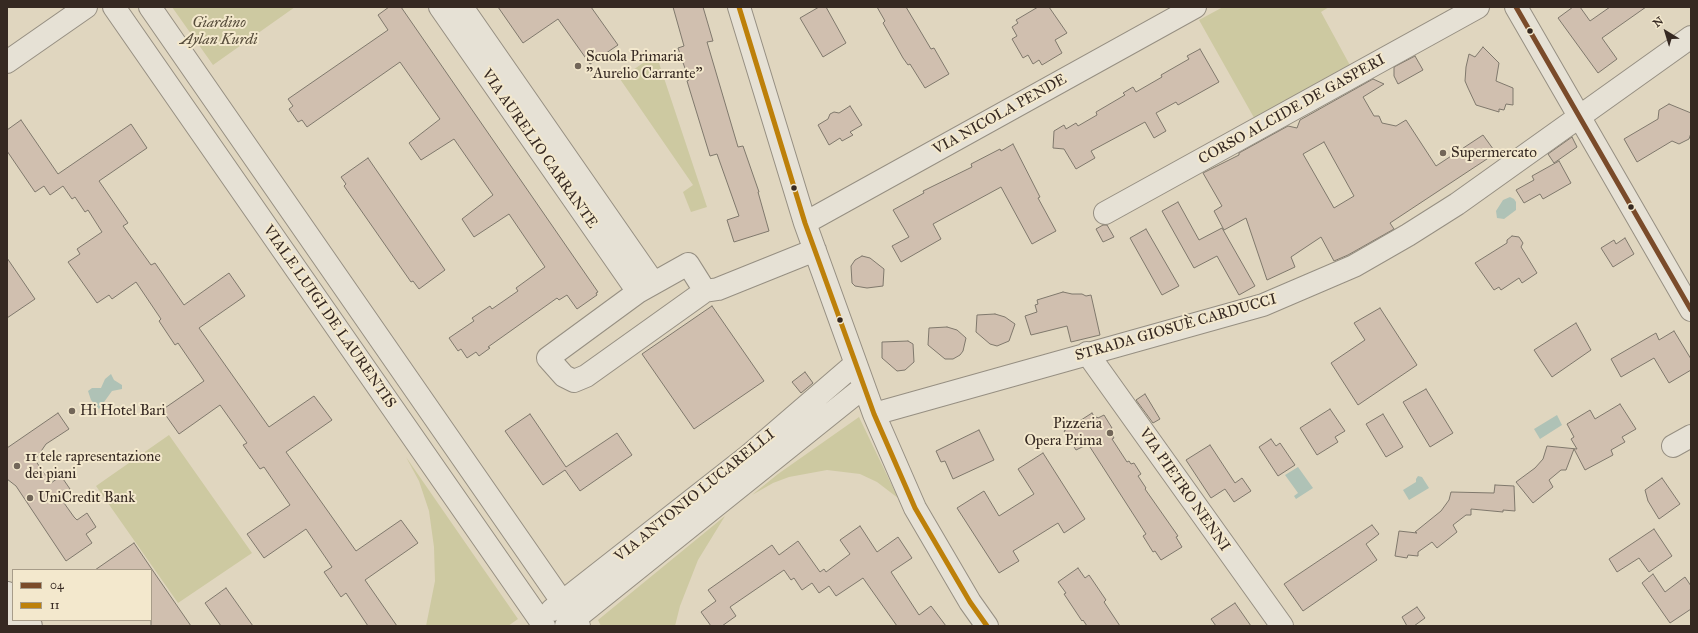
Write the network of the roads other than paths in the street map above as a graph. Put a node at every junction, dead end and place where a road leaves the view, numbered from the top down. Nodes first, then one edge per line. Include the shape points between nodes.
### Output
1 (86, 7) edge
2 (114, 7) edge
3 (150, 7) edge
4 (440, 7) edge
5 (462, 7) edge
6 (739, 7) edge
7 (1195, 7) edge
8 (1478, 7) edge
9 (1516, 7) edge
10 (1691, 37) edge
11 (7, 62) edge
12 (1578, 116) junction
13 (1105, 212) dead end
14 (805, 223) junction
15 (815, 250) junction
16 (646, 287) junction
17 (705, 291) junction
18 (1691, 310) edge
19 (1087, 353) junction
20 (856, 364) junction
21 (864, 386) junction
22 (874, 414) junction
23 (563, 602) junction
24 (7, 621) edge
25 (538, 624) edge
26 (573, 624) edge
27 (11, 626) edge
28 (987, 626) edge
29 (1282, 626) edge

1 - 11 street
2 - 25 street, VIALE LUIGI DE LAURENTIS
3 - 23 street, VIALE LUIGI DE LAURENTIS
4 - 16 street, VIA AURELIO CARRANTE
5 - 16 street, VIA AURELIO CARRANTE
6 - 14 street
7 - 14 street, VIA NICOLA PENDE
8 - 13 street, CORSO ALCIDE DE GASPERI
9 - 12 street
10 - 12 street, STRADA GIOSUÈ CARDUCCI
12 - 18 street
12 - 19 street, STRADA GIOSUÈ CARDUCCI via 1457,204 1354,266 1263,305
14 - 15 street
15 - 17 street via 718,289
15 - 20 street
16 - 17 street via 688,264
16 - 17 street via 548,358 564,376 574,381 586,376
19 - 22 street, STRADA GIOSUÈ CARDUCCI
19 - 29 street, VIA PIETRO NENNI
20 - 21 street
20 - 23 street, VIA ANTONIO LUCARELLI via 746,457
21 - 22 street
21 - 26 street, VIA ANTONIO LUCARELLI
22 - 28 street via 915,508 970,602
23 - 25 street, VIA ANTONIO LUCARELLI
23 - 26 street, VIALE LUIGI DE LAURENTIS
24 - 27 street

